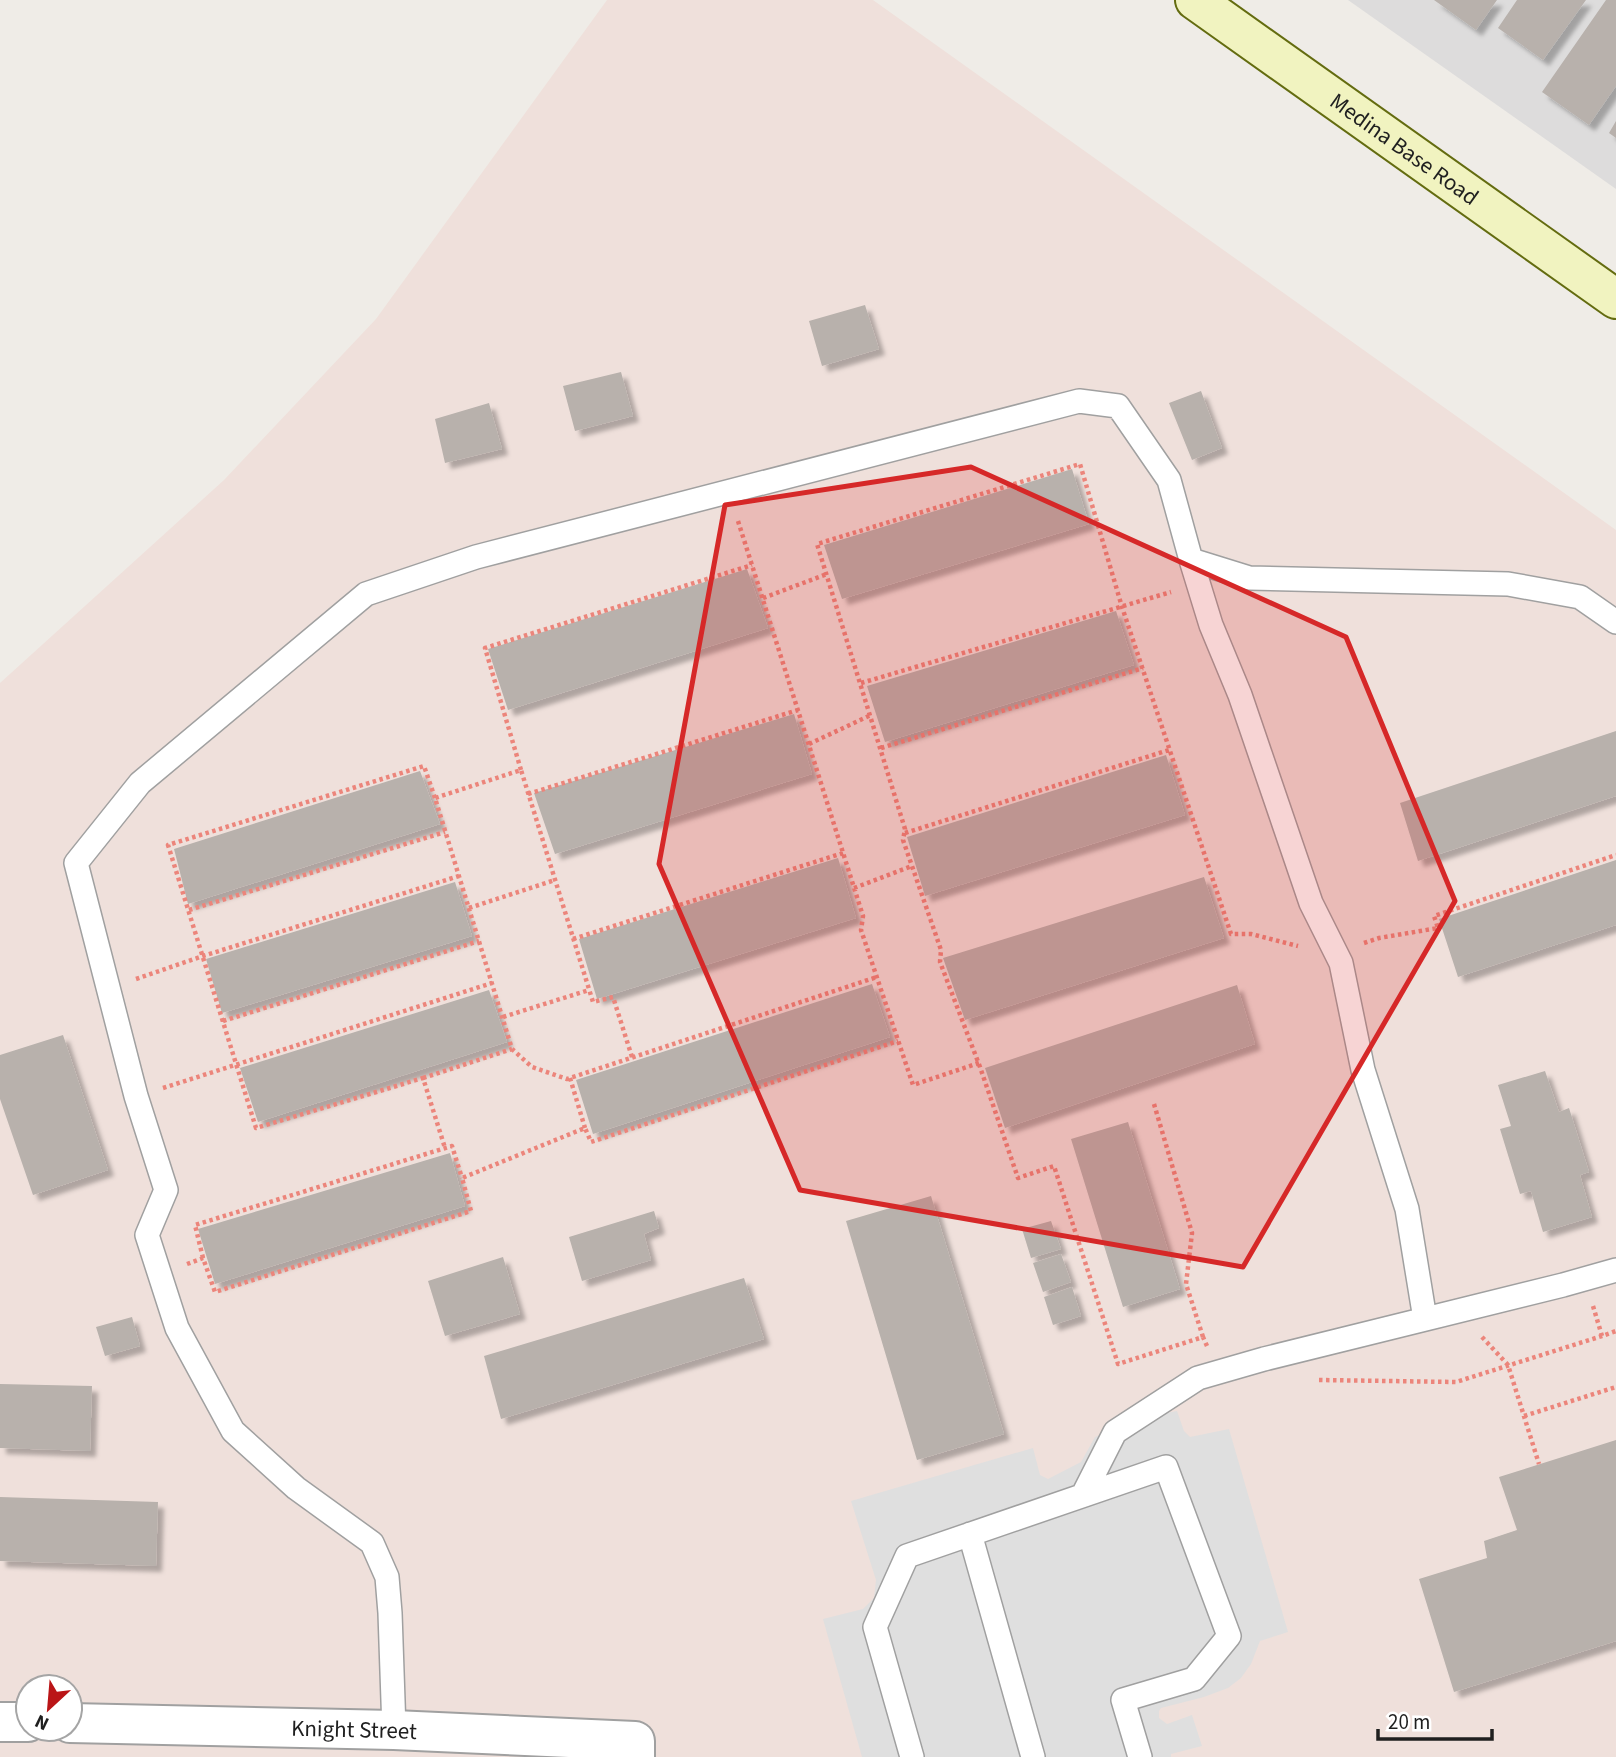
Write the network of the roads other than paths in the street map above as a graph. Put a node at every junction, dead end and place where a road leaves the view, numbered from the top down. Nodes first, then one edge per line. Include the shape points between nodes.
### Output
1 (1195, 0) edge
2 (1616, 299) edge
3 (1191, 560) junction
4 (1616, 622) edge
5 (1616, 1270) edge
6 (1425, 1319) junction
7 (1083, 1495) junction
8 (970, 1534) junction
9 (84, 1723) edge
10 (394, 1730) junction
11 (635, 1749) edge
12 (912, 1757) edge
13 (1034, 1757) edge
14 (1140, 1757) edge

1 - 2 street, Medina Base Road
3 - 4 lane via 1249,578 1508,584 1580,597
3 - 6 lane via 1311,903 1341,963 1363,1070 1407,1209
3 - 10 lane via 1169,480 1118,406 1080,401 476,557 366,594 140,783 76,863 136,1096 166,1190 147,1235 177,1328 233,1431 296,1488 372,1543 387,1577
5 - 6 lane
6 - 7 lane via 1198,1378 1115,1432
7 - 8 lane
7 - 14 lane via 1166,1467 1229,1636 1194,1679 1124,1700
8 - 12 lane via 907,1556 875,1628
8 - 13 lane
9 - 10 street, Knight Street
10 - 11 street, Knight Street

